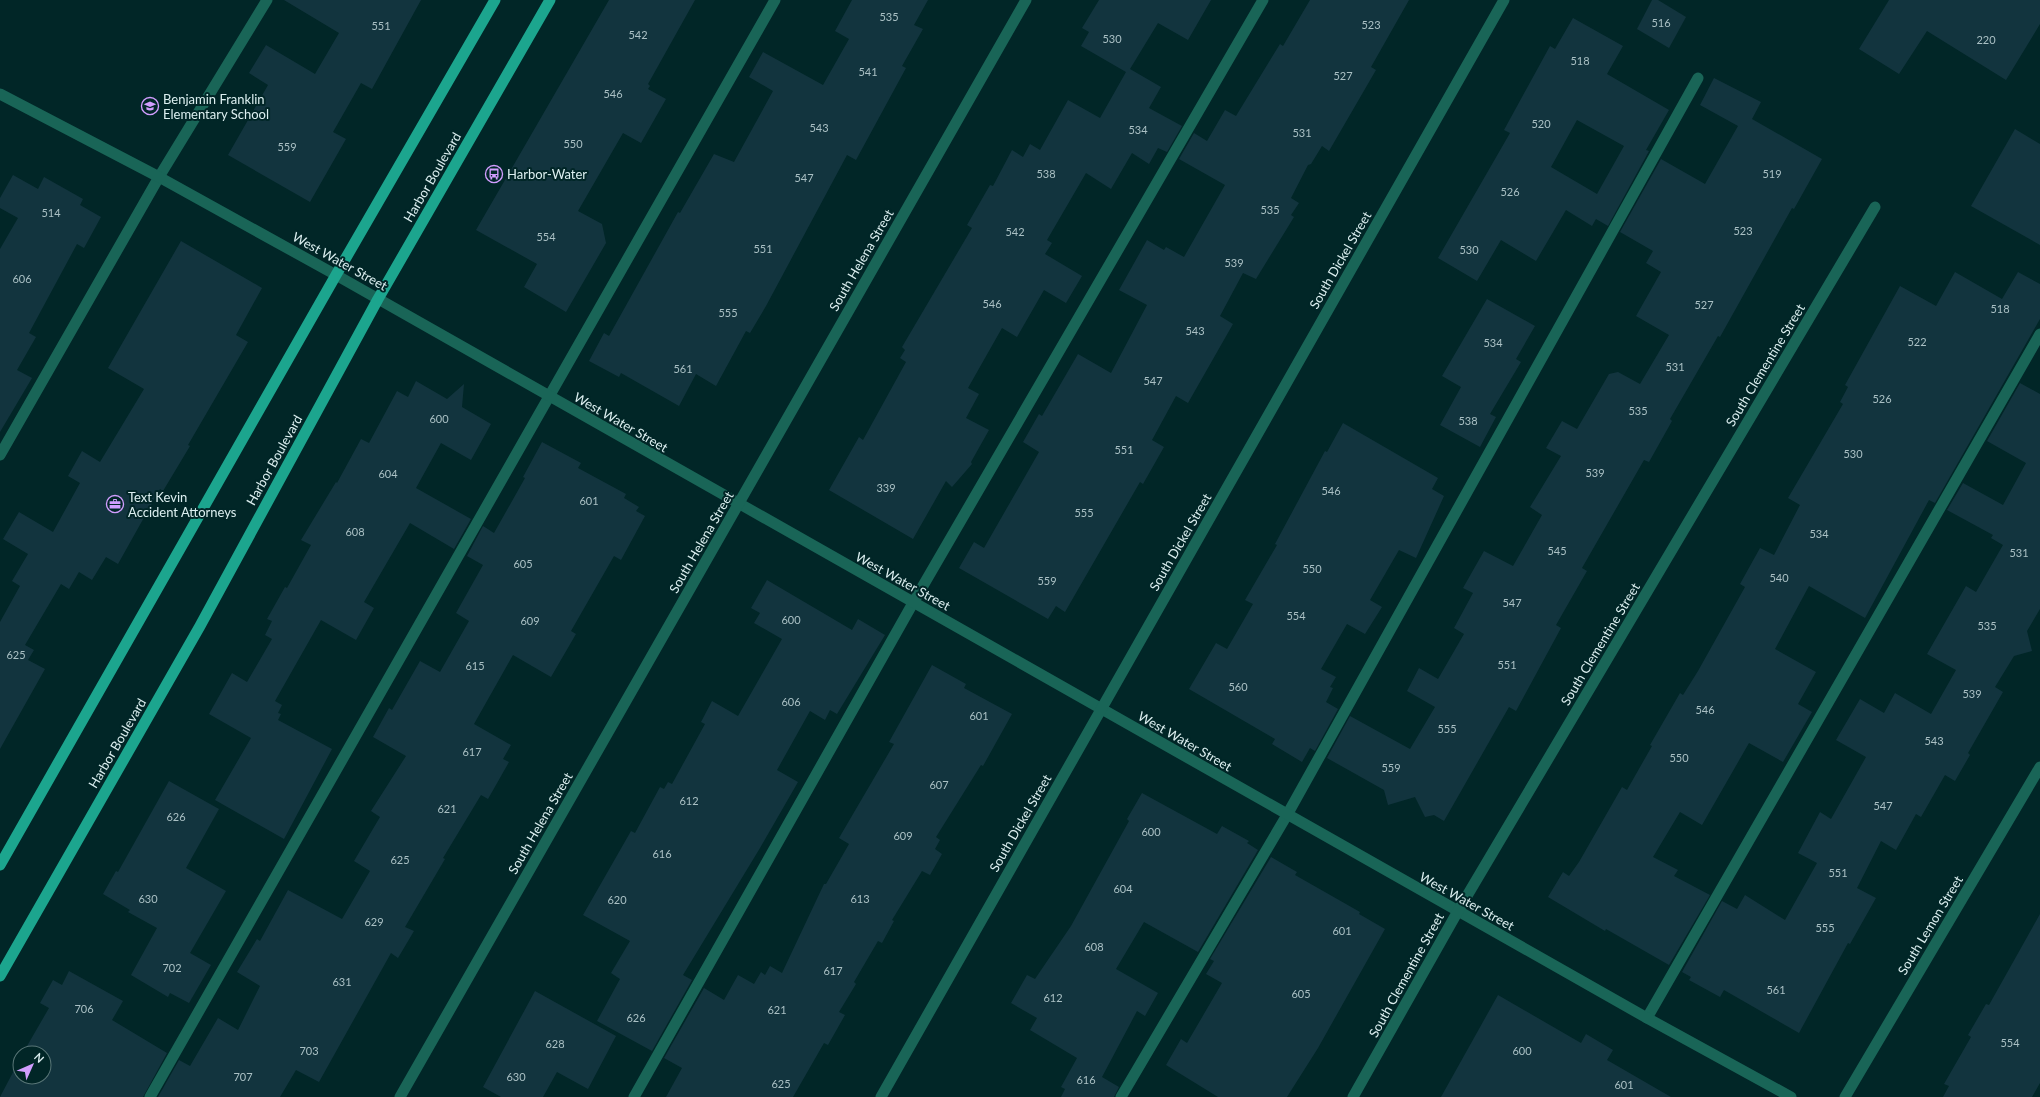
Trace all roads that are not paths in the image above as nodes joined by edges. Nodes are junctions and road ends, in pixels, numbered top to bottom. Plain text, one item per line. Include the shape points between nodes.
1 (267, 0) edge
2 (495, 0) edge
3 (550, 0) edge
4 (775, 0) edge
5 (1026, 0) edge
6 (1263, 0) edge
7 (1504, 0) edge
8 (1698, 78) dead end
9 (0, 94) edge
10 (159, 177) junction
11 (1875, 207) dead end
12 (336, 275) junction
13 (378, 299) junction
14 (2040, 334) edge
15 (548, 397) junction
16 (0, 456) edge
17 (738, 504) junction
18 (913, 603) junction
19 (1101, 709) junction
20 (2040, 767) edge
21 (1287, 815) junction
22 (0, 865) edge
23 (1458, 911) junction
24 (0, 976) edge
25 (1647, 1018) junction
26 (150, 1097) edge
27 (400, 1097) edge
28 (634, 1097) edge
29 (881, 1097) edge
30 (1121, 1097) edge
31 (1353, 1097) edge
32 (1791, 1097) edge
33 (1845, 1097) edge

1 - 10 street
2 - 12 main road
3 - 13 main road, Harbor Boulevard
4 - 15 street
5 - 17 street, South Helena Street
6 - 18 street
7 - 19 street, South Dickel Street
8 - 21 street
9 - 10 street, West Water Street
10 - 12 street, West Water Street
10 - 16 street
11 - 23 street, South Clementine Street
12 - 13 street, West Water Street
12 - 22 main road
13 - 15 street, West Water Street
13 - 24 main road, Harbor Boulevard via 200,626
14 - 25 street
15 - 17 street, West Water Street
15 - 26 street
17 - 18 street, West Water Street
17 - 27 street, South Helena Street
18 - 19 street, West Water Street
18 - 28 street
19 - 21 street, West Water Street
19 - 29 street, South Dickel Street
20 - 33 street, South Lemon Street
21 - 23 street, West Water Street
21 - 30 street
23 - 25 street, West Water Street
23 - 31 street, South Clementine Street
25 - 32 street, West Water Street

